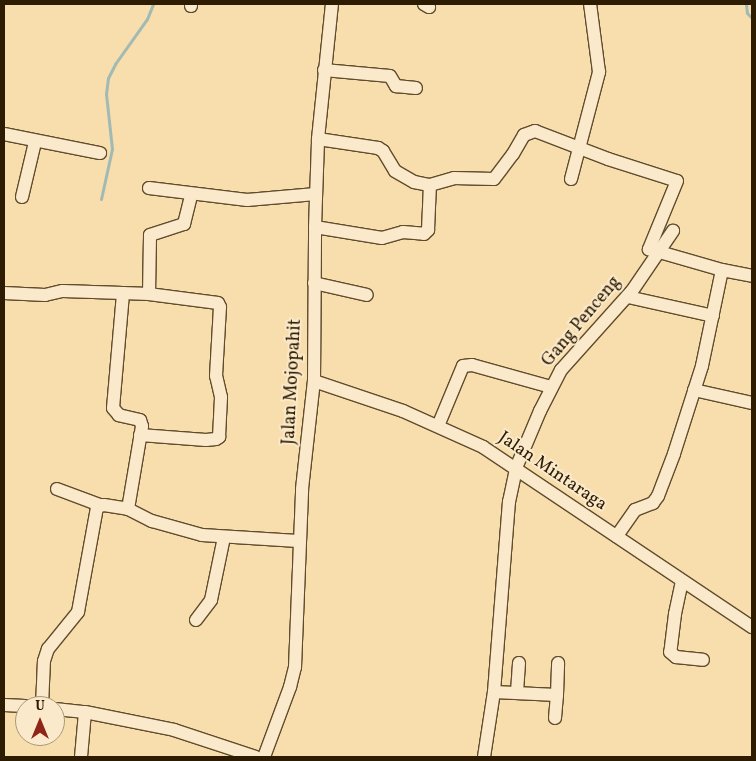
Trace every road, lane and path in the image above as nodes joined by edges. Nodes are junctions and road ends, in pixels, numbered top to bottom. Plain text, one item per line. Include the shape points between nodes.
1 (332, 4) edge
2 (590, 4) edge
3 (324, 70) junction
4 (416, 88) dead end
5 (4, 134) edge
6 (318, 139) junction
7 (35, 142) junction
8 (580, 146) junction
9 (100, 153) dead end
10 (571, 178) dead end
11 (430, 185) junction
12 (149, 188) dead end
13 (316, 194) junction
14 (191, 195) junction
15 (22, 197) dead end
16 (315, 227) junction
17 (673, 231) dead end
18 (722, 270) junction
19 (752, 276) edge
20 (314, 284) junction
21 (4, 293) edge
22 (123, 293) junction
23 (149, 294) junction
24 (367, 295) dead end
25 (628, 297) junction
26 (713, 316) junction
27 (314, 380) junction
28 (551, 387) junction
29 (694, 390) junction
30 (752, 403) edge
31 (438, 426) junction
32 (140, 434) junction
33 (516, 468) junction
34 (57, 489) dead end
35 (100, 505) junction
36 (128, 509) junction
37 (617, 536) junction
38 (224, 538) junction
39 (298, 541) junction
40 (682, 581) junction
41 (196, 620) dead end
42 (752, 627) edge
43 (703, 660) dead end
44 (519, 663) dead end
45 (558, 663) dead end
46 (494, 692) junction
47 (517, 692) junction
48 (557, 694) junction
49 (42, 696) edge
50 (65, 710) edge
51 (84, 712) junction
52 (555, 718) dead end
53 (81, 757) edge
54 (256, 757) edge
55 (264, 757) edge
56 (484, 757) edge

1 - 3 street, Jalan Mojopahit
2 - 8 street via 599,72
3 - 4 street via 390,76 396,86
3 - 6 street, Jalan Mojopahit
5 - 7 street
6 - 11 street via 378,148 395,171 414,182
6 - 13 street, Jalan Mojopahit
7 - 9 street
7 - 15 street
8 - 10 street
8 - 11 street via 530,131 524,134 494,179 454,178
8 - 18 street via 608,159 676,180 649,249
11 - 16 street via 428,230 424,234 403,232 382,238
12 - 14 street
13 - 14 street via 262,200
13 - 16 street, Jalan Mojopahit
14 - 23 street via 184,224 150,235
16 - 20 street, Jalan Mojopahit
17 - 25 street, Gang Penceng
18 - 19 street
18 - 26 street
20 - 24 street
20 - 27 street, Jalan Mojopahit
21 - 22 street
22 - 23 street
22 - 32 street via 113,408 119,415 140,420
23 - 32 street via 218,303 220,306 216,376 221,397 219,434 210,440
25 - 26 street
25 - 28 street, Gang Penceng via 572,357
26 - 29 street
27 - 31 street, Jalan Mintaraga
27 - 39 street, Jalan Mojopahit
28 - 31 street via 472,365 463,366
28 - 33 street, Gang Penceng
29 - 30 street
29 - 37 street via 658,496 653,503 635,510
31 - 33 street, Jalan Mintaraga via 483,447
32 - 36 street
33 - 37 street, Jalan Mintaraga
33 - 46 street, Gang Penceng via 508,517
34 - 35 street
35 - 36 street
35 - 49 street via 78,612 48,650 44,661
36 - 38 street via 177,530
37 - 40 street, Jalan Mintaraga
38 - 39 street
38 - 41 street via 211,600
39 - 55 street, Jalan Mojopahit via 295,667
40 - 42 street, Jalan Mintaraga
40 - 43 street via 670,652 676,657
44 - 47 street
45 - 48 street
46 - 47 street
46 - 56 street, Gang Penceng
47 - 48 street
48 - 52 street
50 - 51 street
51 - 53 street
51 - 54 street via 174,730

